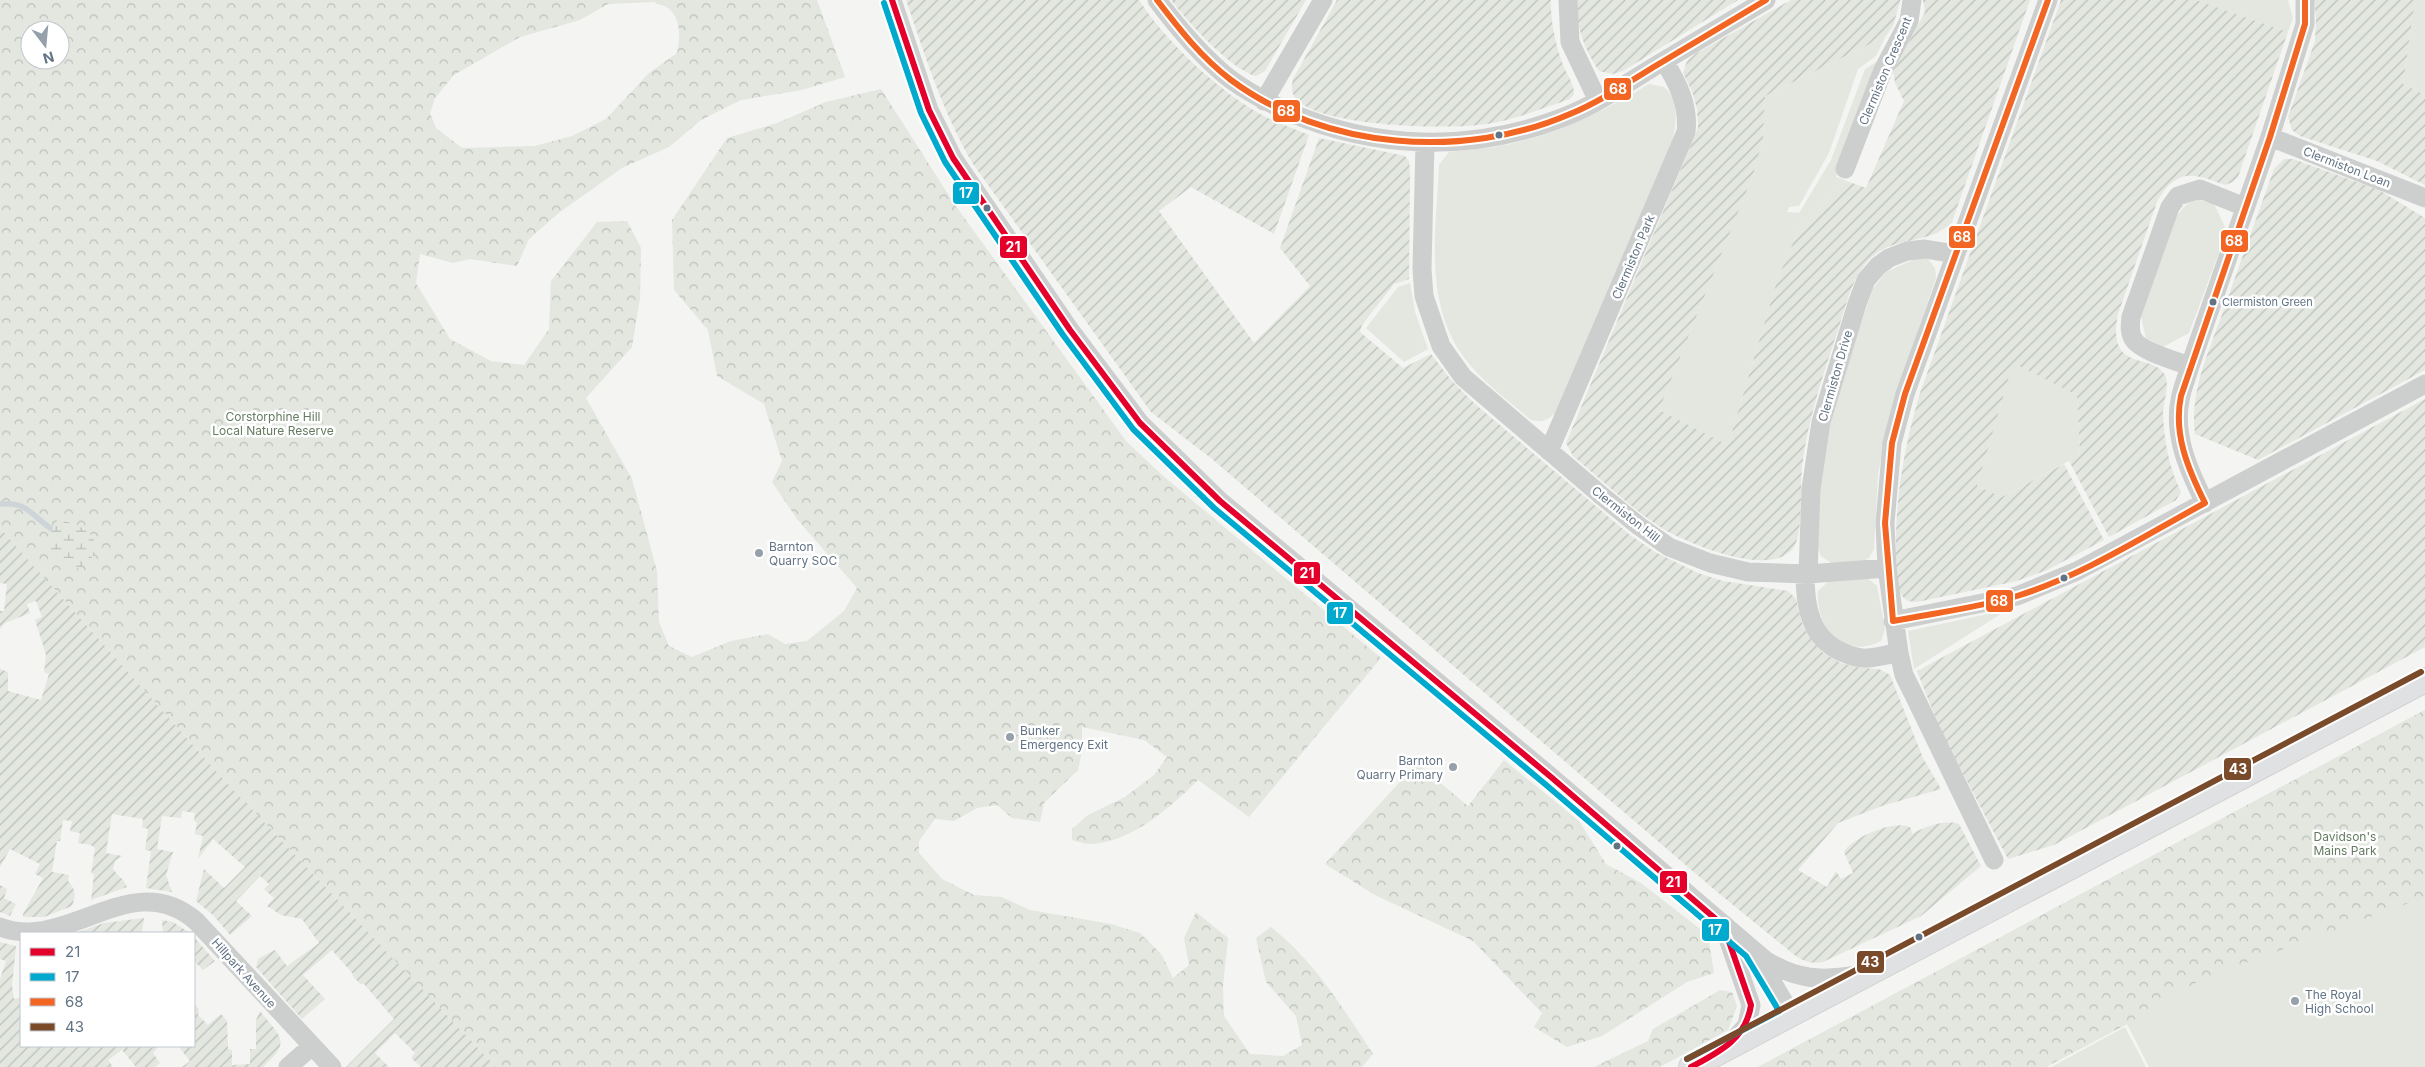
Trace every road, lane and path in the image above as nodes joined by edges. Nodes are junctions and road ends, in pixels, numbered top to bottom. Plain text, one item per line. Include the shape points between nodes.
1 (892, 0) edge
2 (1157, 0) edge
3 (1323, 0) edge
4 (1568, 0) edge
5 (1766, 0) edge
6 (1912, 0) edge
7 (2048, 0) edge
8 (2305, 0) edge
9 (1664, 61) junction
10 (1264, 101) junction
11 (1598, 101) junction
12 (2270, 137) junction
13 (1425, 143) junction
14 (1844, 169) dead end
15 (2425, 198) edge
16 (2244, 207) junction
17 (1955, 254) junction
18 (2190, 366) junction
19 (2425, 384) edge
20 (1549, 451) junction
21 (2205, 502) junction
22 (1888, 568) junction
23 (1806, 574) junction
24 (1893, 621) junction
25 (1899, 653) junction
26 (2425, 680) edge
27 (1994, 860) dead end
28 (1718, 921) junction
29 (0, 927) edge
30 (26, 932) edge
31 (34, 932) edge
32 (1753, 950) junction
33 (1873, 971) junction
34 (1791, 1014) junction
35 (312, 1046) junction
36 (1726, 1048) junction
37 (288, 1067) edge
38 (332, 1067) edge
39 (1691, 1067) edge

1 - 28 street via 929,110 953,158 1070,330 1140,423 1220,502 1551,777
2 - 10 street via 1218,69
3 - 10 street
4 - 11 street via 1570,42
5 - 9 street
6 - 14 street, Clermiston Crescent via 1908,21 1883,70
7 - 17 street
8 - 12 street via 2305,24
9 - 11 street
9 - 20 street, Clermiston Park via 1684,103 1688,119 1686,132
10 - 13 street via 1353,134
11 - 13 street via 1556,120 1502,137
12 - 15 street, Clermiston Loan
12 - 16 street
13 - 20 street, Clermiston Hill via 1422,276 1424,296 1440,346 1463,377
16 - 18 street
16 - 18 street via 2200,189 2178,196 2170,207 2131,317 2130,331 2142,347
17 - 22 street via 1905,394 1892,443 1886,523
17 - 23 street, Clermiston Drive via 1926,249 1907,251 1889,258 1866,280 1821,422 1810,489
18 - 21 street via 2180,401 2180,434 2189,470
19 - 21 street
20 - 23 street, Clermiston Hill via 1639,526 1670,547 1734,569
21 - 24 street via 2105,557 2017,596
22 - 23 street, Clermiston Hill
22 - 24 street
23 - 25 street, Clermiston Drive via 1805,592 1811,621 1818,634 1834,648 1852,657
24 - 25 street
25 - 27 street via 1904,675
26 - 33 main road
28 - 32 street
28 - 36 street via 1727,936 1751,1005 1747,1025
29 - 30 street, Hillpark Avenue
31 - 35 street, Hillpark Avenue via 136,902 163,902 179,908 196,920
32 - 33 street via 1780,969 1806,977 1840,978
32 - 34 street
33 - 34 main road
34 - 36 main road
35 - 37 street
35 - 38 street, Hillpark Avenue
36 - 39 main road

